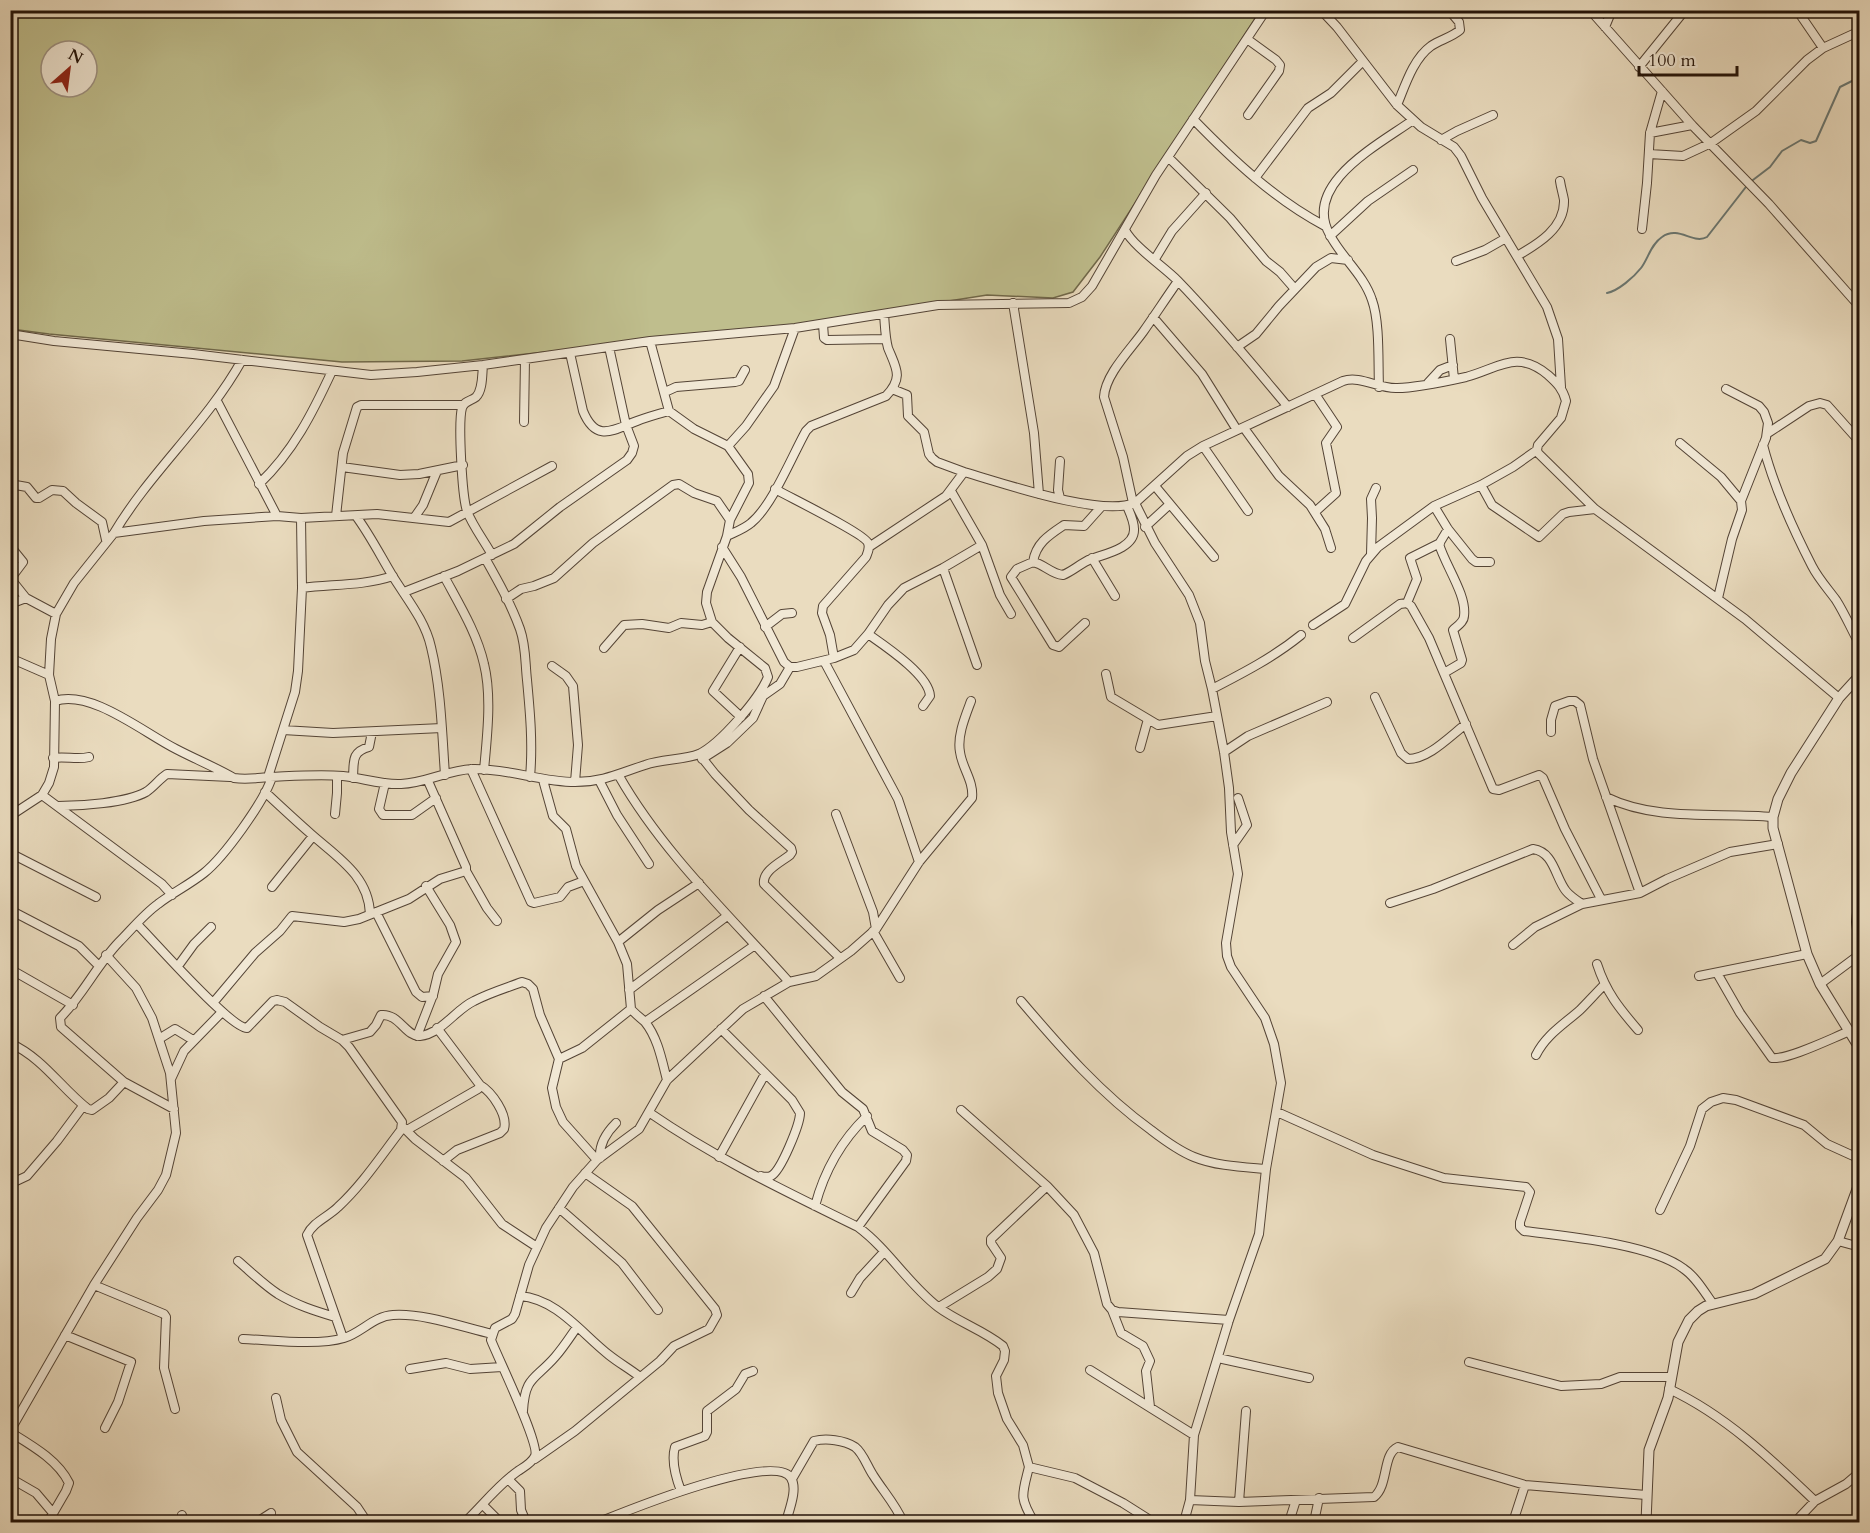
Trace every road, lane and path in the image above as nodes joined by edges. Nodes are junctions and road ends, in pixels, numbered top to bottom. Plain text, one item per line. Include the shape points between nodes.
1 (1266, 10) edge
2 (1321, 10) edge
3 (1449, 10) edge
4 (1590, 10) edge
5 (1612, 10) edge
6 (1685, 10) edge
7 (1797, 10) edge
8 (1605, 27) junction
9 (1860, 31) edge
10 (1247, 39) junction
11 (1823, 48) junction
12 (1363, 61) junction
13 (1639, 67) junction
14 (1662, 91) junction
15 (1397, 105) junction
16 (1248, 115) dead end
17 (1493, 115) dead end
18 (1193, 118) junction
19 (1413, 120) junction
20 (1692, 125) junction
21 (1650, 133) junction
22 (1442, 140) junction
23 (1711, 142) junction
24 (1649, 154) junction
25 (1168, 157) junction
26 (1413, 170) dead end
27 (1254, 178) junction
28 (1560, 182) dead end
29 (1206, 193) junction
30 (1325, 226) junction
31 (1642, 229) dead end
32 (1125, 230) junction
33 (1330, 236) junction
34 (1506, 238) junction
35 (1517, 256) junction
36 (1155, 259) junction
37 (1348, 260) junction
38 (1456, 261) dead end
39 (1178, 281) junction
40 (1294, 288) junction
41 (1013, 303) junction
42 (1860, 307) edge
43 (884, 314) junction
44 (1153, 317) junction
45 (823, 324) junction
46 (795, 328) junction
47 (10, 334) edge
48 (886, 339) junction
49 (1450, 339) dead end
50 (650, 341) junction
51 (609, 347) junction
52 (1237, 347) junction
53 (570, 353) junction
54 (525, 359) junction
55 (243, 360) junction
56 (483, 365) junction
57 (1453, 365) junction
58 (745, 370) dead end
59 (332, 371) junction
60 (1454, 379) junction
61 (1428, 383) junction
62 (1379, 387) junction
63 (1561, 387) junction
64 (892, 389) junction
65 (1726, 389) dead end
66 (664, 392) junction
67 (1315, 394) junction
68 (217, 401) junction
69 (463, 405) junction
70 (1288, 407) junction
71 (669, 411) junction
72 (524, 422) dead end
73 (626, 425) junction
74 (1240, 429) junction
75 (1768, 433) junction
76 (1860, 442) edge
77 (1680, 443) dead end
78 (1763, 445) junction
79 (728, 446) junction
80 (1203, 446) junction
81 (1537, 450) junction
82 (1060, 461) dead end
83 (463, 465) junction
84 (552, 466) dead end
85 (342, 467) junction
86 (437, 471) junction
87 (964, 472) junction
88 (10, 484) edge
89 (260, 484) junction
90 (1480, 485) junction
91 (1155, 486) junction
92 (1376, 488) dead end
93 (775, 489) junction
94 (951, 491) junction
95 (1039, 494) junction
96 (1060, 498) junction
97 (1741, 501) junction
98 (1132, 504) junction
99 (1170, 504) junction
100 (1434, 506) junction
101 (1101, 507) junction
102 (1595, 509) junction
103 (1248, 511) dead end
104 (1315, 512) junction
105 (467, 513) junction
106 (277, 516) junction
107 (336, 516) junction
108 (356, 516) junction
109 (301, 518) junction
110 (414, 518) junction
111 (730, 520) junction
112 (1145, 527) junction
113 (1448, 529) junction
114 (114, 533) junction
115 (726, 536) junction
116 (106, 540) junction
117 (1440, 543) junction
118 (982, 545) junction
119 (10, 546) edge
120 (722, 547) junction
121 (869, 547) junction
122 (1331, 548) dead end
123 (1371, 554) junction
124 (488, 557) junction
125 (1214, 557) dead end
126 (1092, 558) junction
127 (1033, 562) junction
128 (1490, 562) dead end
129 (944, 568) junction
130 (393, 576) junction
131 (444, 576) junction
132 (11, 578) edge
133 (302, 588) junction
134 (404, 592) junction
135 (1114, 596) dead end
136 (26, 598) junction
137 (1718, 598) junction
138 (506, 599) junction
139 (1407, 603) junction
140 (10, 604) edge
141 (792, 613) dead end
142 (56, 614) junction
143 (1011, 614) dead end
144 (712, 622) junction
145 (1085, 623) dead end
146 (1313, 625) dead end
147 (765, 627) junction
148 (868, 634) junction
149 (1301, 635) dead end
150 (1353, 638) dead end
151 (1860, 645) edge
152 (740, 647) junction
153 (604, 648) dead end
154 (10, 658) edge
155 (834, 658) junction
156 (824, 661) junction
157 (552, 666) dead end
158 (977, 666) dead end
159 (790, 667) junction
160 (1444, 673) junction
161 (1106, 674) dead end
162 (49, 675) junction
163 (1860, 675) edge
164 (1212, 689) junction
165 (1375, 697) dead end
166 (1839, 698) junction
167 (55, 701) junction
168 (971, 701) dead end
169 (1327, 702) dead end
170 (923, 706) dead end
171 (1216, 716) junction
172 (741, 717) junction
173 (1148, 719) junction
174 (1466, 724) junction
175 (442, 728) junction
176 (283, 730) junction
177 (372, 732) junction
178 (1551, 732) dead end
179 (1140, 748) dead end
180 (1224, 752) junction
181 (700, 756) junction
182 (89, 757) dead end
183 (54, 758) junction
184 (471, 769) junction
185 (484, 770) junction
186 (445, 775) junction
187 (619, 776) junction
188 (271, 777) junction
189 (337, 777) junction
190 (530, 777) junction
191 (234, 778) junction
192 (353, 778) junction
193 (543, 780) junction
194 (599, 780) junction
195 (428, 781) junction
196 (575, 782) junction
197 (385, 783) junction
198 (265, 792) junction
199 (42, 795) junction
200 (1606, 796) junction
201 (436, 798) junction
202 (1238, 798) dead end
203 (58, 806) junction
204 (334, 814) dead end
205 (836, 814) dead end
206 (10, 816) edge
207 (1773, 817) junction
208 (313, 836) junction
209 (1233, 844) junction
210 (1778, 844) junction
211 (10, 853) edge
212 (919, 862) junction
213 (649, 864) dead end
214 (466, 872) junction
215 (584, 881) junction
216 (699, 883) junction
217 (426, 886) junction
218 (272, 887) dead end
219 (1640, 893) junction
220 (1859, 893) edge
221 (172, 896) junction
222 (96, 897) dead end
223 (1601, 898) junction
224 (1389, 903) dead end
225 (1582, 904) junction
226 (10, 909) edge
227 (373, 913) junction
228 (727, 916) junction
229 (497, 921) dead end
230 (137, 924) junction
231 (211, 927) dead end
232 (875, 930) junction
233 (618, 942) junction
234 (755, 945) junction
235 (1513, 945) dead end
236 (1807, 954) junction
237 (1859, 955) edge
238 (106, 956) junction
239 (840, 958) junction
240 (1597, 964) dead end
241 (99, 966) junction
242 (178, 966) junction
243 (10, 969) edge
244 (1717, 973) junction
245 (1699, 976) dead end
246 (900, 978) dead end
247 (789, 982) junction
248 (1820, 984) junction
249 (1604, 985) junction
250 (629, 990) junction
251 (433, 996) junction
252 (764, 996) junction
253 (1021, 1001) dead end
254 (213, 1003) junction
255 (73, 1005) junction
256 (631, 1009) junction
257 (221, 1013) junction
258 (645, 1022) junction
259 (437, 1028) junction
260 (721, 1029) junction
261 (1638, 1030) dead end
262 (1850, 1031) junction
263 (417, 1036) junction
264 (159, 1039) junction
265 (193, 1040) junction
266 (342, 1040) junction
267 (10, 1043) edge
268 (1860, 1049) edge
269 (1536, 1055) dead end
270 (559, 1059) junction
271 (765, 1074) junction
272 (171, 1079) junction
273 (667, 1080) junction
274 (124, 1082) junction
275 (480, 1085) junction
276 (83, 1106) junction
277 (174, 1109) junction
278 (961, 1110) dead end
279 (1277, 1112) junction
280 (650, 1113) junction
281 (867, 1116) junction
282 (616, 1123) dead end
283 (405, 1128) junction
284 (719, 1157) junction
285 (598, 1159) junction
286 (1860, 1159) edge
287 (443, 1161) junction
288 (1266, 1170) junction
289 (585, 1173) junction
290 (757, 1176) junction
291 (1860, 1181) edge
292 (10, 1184) edge
293 (1047, 1186) junction
294 (815, 1206) junction
295 (559, 1208) junction
296 (1660, 1210) dead end
297 (858, 1227) junction
298 (1838, 1241) junction
299 (537, 1247) junction
300 (1860, 1247) edge
301 (884, 1252) junction
302 (238, 1261) dead end
303 (94, 1285) junction
304 (851, 1293) dead end
305 (520, 1296) junction
306 (1713, 1304) junction
307 (939, 1307) junction
308 (658, 1310) dead end
309 (1112, 1310) junction
310 (335, 1317) junction
311 (1229, 1320) junction
312 (577, 1327) junction
313 (492, 1334) junction
314 (65, 1335) junction
315 (343, 1338) junction
316 (243, 1339) dead end
317 (1218, 1358) junction
318 (1469, 1362) dead end
319 (502, 1367) junction
320 (410, 1368) dead end
321 (1089, 1370) dead end
322 (753, 1371) dead end
323 (640, 1377) junction
324 (1671, 1377) junction
325 (1309, 1378) dead end
326 (1670, 1389) junction
327 (276, 1398) dead end
328 (1149, 1407) junction
329 (175, 1408) dead end
330 (1245, 1411) dead end
331 (522, 1413) junction
332 (105, 1428) dead end
333 (10, 1432) edge
334 (1194, 1435) junction
335 (532, 1461) junction
336 (1029, 1467) junction
337 (1860, 1472) edge
338 (10, 1479) edge
339 (508, 1479) junction
340 (792, 1479) junction
341 (1525, 1485) junction
342 (681, 1491) junction
343 (1646, 1495) junction
344 (1319, 1498) junction
345 (1190, 1500) junction
346 (1296, 1500) junction
347 (1815, 1501) junction
348 (1239, 1502) junction
349 (483, 1505) junction
350 (271, 1513) dead end
351 (51, 1520) edge
352 (257, 1522) edge
353 (367, 1522) edge
354 (465, 1522) edge
355 (500, 1522) edge
356 (526, 1522) edge
357 (599, 1522) edge
358 (786, 1522) edge
359 (903, 1522) edge
360 (1034, 1522) edge
361 (1153, 1522) edge
362 (1184, 1522) edge
363 (1289, 1522) edge
364 (1314, 1522) edge
365 (1513, 1522) edge
366 (1646, 1522) edge
367 (1795, 1522) edge

1 - 10 street
2 - 12 street
3 - 15 street via 1460,30 1425,52
4 - 8 street
5 - 8 street
6 - 13 street
7 - 11 street
8 - 13 street
9 - 11 street
10 - 16 street via 1280,65
10 - 18 street
11 - 23 street via 1756,111
12 - 15 street
12 - 27 street via 1331,93 1308,108
13 - 14 street
14 - 20 street
14 - 21 street
15 - 19 street
17 - 22 street
18 - 25 street
18 - 27 street
19 - 22 street
19 - 30 street via 1369,150 1339,177 1324,207
20 - 21 street
20 - 23 street
21 - 24 street
22 - 34 street via 1458,150
23 - 24 street via 1683,156
23 - 42 street
24 - 31 street
25 - 29 street
25 - 32 street
26 - 33 street via 1368,201
27 - 30 street
28 - 35 street via 1564,201 1556,224 1542,242
29 - 36 street via 1179,222
29 - 40 street
30 - 33 street
32 - 36 street via 1132,241
32 - 41 street via 1082,297 1069,303
33 - 37 street
34 - 35 street
34 - 38 street
35 - 63 street via 1554,324 1560,350
36 - 39 street
37 - 40 street via 1324,261
37 - 62 street via 1375,310
39 - 44 street
39 - 52 street
40 - 52 street via 1256,334
41 - 43 street via 938,306
41 - 95 street via 1034,433
43 - 45 street
43 - 48 street
44 - 74 street via 1202,374
44 - 98 street via 1104,392
45 - 46 street
45 - 48 street via 827,340
46 - 50 street
46 - 79 street via 774,386
47 - 55 street
48 - 64 street via 897,373
49 - 57 street
50 - 51 street
50 - 66 street
51 - 53 street
51 - 73 street
52 - 70 street
53 - 54 street
53 - 73 street via 587,420 598,430 609,433
54 - 56 street
54 - 72 street
55 - 59 street
55 - 68 street
56 - 59 street via 371,375
56 - 69 street via 478,393
57 - 60 street
57 - 61 street via 1436,372
58 - 66 street via 739,381 676,387
59 - 89 street via 293,447
60 - 61 street
60 - 63 street via 1500,364 1525,362 1542,370
61 - 62 street
62 - 67 street via 1350,379
63 - 81 street via 1566,401 1561,418
64 - 87 street via 906,395 908,416 924,432 932,458
64 - 93 street via 886,396 812,426
65 - 75 street via 1759,406 1768,423
66 - 71 street
67 - 70 street
67 - 104 street via 1337,427 1326,443 1336,493
68 - 89 street
68 - 114 street via 141,491
69 - 83 street
69 - 85 street via 357,407
70 - 74 street
71 - 73 street
71 - 79 street
73 - 124 street via 634,446 627,460 514,544
74 - 80 street
74 - 104 street via 1279,477
75 - 76 street via 1820,403
75 - 78 street
77 - 97 street via 1721,477
78 - 97 street
78 - 151 street via 1788,518
79 - 111 street via 743,465 749,483
80 - 91 street
80 - 103 street
81 - 90 street
81 - 102 street
82 - 96 street
83 - 86 street
83 - 105 street
84 - 105 street
85 - 86 street via 400,475
85 - 107 street
86 - 110 street
87 - 94 street
87 - 95 street
88 - 116 street via 27,487 36,498 52,489 63,490 102,522
89 - 106 street
90 - 100 street
90 - 102 street via 1492,505 1539,537 1563,514
91 - 98 street
91 - 99 street
92 - 123 street via 1371,499
93 - 115 street via 751,523
93 - 121 street via 856,533 867,540
94 - 118 street
94 - 121 street
95 - 96 street
96 - 101 street
97 - 137 street via 1742,510
98 - 101 street
98 - 112 street
98 - 126 street via 1134,532 1129,542
99 - 112 street
99 - 125 street
100 - 113 street
100 - 123 street
101 - 127 street via 1084,526 1064,525 1042,540
102 - 137 street
104 - 122 street
105 - 110 street via 449,522
105 - 124 street
106 - 109 street
106 - 114 street
107 - 108 street
107 - 109 street
108 - 110 street
108 - 130 street
109 - 133 street
111 - 115 street
111 - 138 street via 717,501 673,485 593,543 554,578 521,589
112 - 164 street via 1195,607
113 - 117 street
113 - 128 street via 1472,559
114 - 116 street
115 - 120 street
116 - 142 street
117 - 139 street via 1410,558 1417,579
117 - 160 street via 1465,614 1453,630 1461,663
118 - 129 street
118 - 143 street
119 - 132 street via 23,562
120 - 144 street via 707,592
120 - 147 street
121 - 155 street via 866,557 824,606 822,613
123 - 146 street via 1345,604
124 - 131 street
124 - 138 street
126 - 127 street via 1063,575
126 - 135 street
127 - 145 street via 1017,569 1010,579 1053,645 1059,647
129 - 148 street via 904,588
129 - 158 street
130 - 133 street via 366,584
130 - 134 street
131 - 134 street
131 - 185 street via 485,665 488,729
132 - 136 street
133 - 176 street via 298,671
134 - 175 street via 431,645
136 - 140 street
136 - 142 street
137 - 166 street
138 - 190 street via 525,651 531,722
139 - 150 street
139 - 160 street via 1429,638
141 - 147 street via 782,614
142 - 162 street
144 - 152 street
144 - 153 street via 681,623 669,628 624,626
147 - 159 street
148 - 155 street via 854,650
148 - 170 street via 927,684 930,696
149 - 164 street via 1256,666
152 - 172 street via 765,668 768,677
152 - 172 street via 712,691
154 - 162 street
155 - 156 street
156 - 159 street
156 - 212 street via 898,799
157 - 196 street via 573,686 578,745
159 - 181 street via 780,684 763,696 753,718 728,743
160 - 174 street
161 - 173 street via 1112,697
162 - 167 street
163 - 166 street
164 - 171 street
165 - 174 street via 1401,753 1408,759 1429,752
166 - 207 street via 1791,773
167 - 183 street
167 - 191 street via 72,698 108,711
168 - 212 street via 959,750 973,789 972,798
169 - 180 street via 1248,736
171 - 173 street via 1164,725
171 - 180 street
172 - 181 street
173 - 179 street
174 - 223 street via 1493,789 1539,775 1543,778
175 - 177 street
175 - 186 street
176 - 177 street
176 - 188 street
177 - 192 street via 369,747 356,755
178 - 200 street via 1555,706 1569,701 1580,705
180 - 209 street
181 - 187 street via 654,763
181 - 239 street via 749,810 791,848 790,855 766,874 764,884
182 - 183 street
183 - 199 street via 52,775
184 - 185 street
184 - 186 street
184 - 215 street via 531,902 560,897 568,887
185 - 190 street
186 - 195 street
187 - 194 street
187 - 216 street via 635,804
188 - 189 street
188 - 191 street
188 - 198 street
189 - 192 street
189 - 204 street
190 - 193 street
191 - 203 street via 167,774 145,792 131,797
192 - 197 street
193 - 196 street
193 - 215 street via 553,816 566,829
194 - 196 street
194 - 213 street
195 - 197 street
195 - 201 street
197 - 201 street via 379,809 383,815 412,815
198 - 208 street
198 - 221 street via 206,872
199 - 203 street
199 - 206 street
200 - 207 street via 1625,806 1650,811
200 - 219 street
201 - 214 street
202 - 209 street via 1247,825
203 - 221 street via 162,884
205 - 232 street via 873,912
207 - 210 street
208 - 218 street
208 - 227 street via 350,867
209 - 279 street via 1238,874 1227,956 1265,1018 1271,1036 1281,1083
210 - 219 street via 1730,852
210 - 236 street
211 - 222 street
212 - 232 street
214 - 217 street
214 - 229 street
215 - 233 street
216 - 228 street
216 - 233 street
217 - 227 street via 409,899
217 - 251 street via 456,938 438,974
219 - 223 street
220 - 237 street
221 - 230 street via 157,904
223 - 225 street
224 - 225 street via 1533,849 1551,861 1566,891
225 - 235 street via 1535,927
226 - 241 street via 79,946
227 - 251 street via 416,992 422,997
227 - 254 street via 344,922 292,916
228 - 234 street
228 - 250 street
230 - 238 street
230 - 242 street
231 - 242 street
232 - 239 street
232 - 246 street
233 - 250 street via 627,964
234 - 247 street
234 - 258 street
236 - 244 street
236 - 248 street
237 - 248 street
238 - 241 street
238 - 264 street via 136,988
239 - 247 street via 816,976
240 - 249 street
241 - 255 street
242 - 254 street
243 - 255 street
244 - 245 street
244 - 262 street via 1772,1058
247 - 252 street
248 - 262 street
249 - 261 street
249 - 269 street via 1550,1034
250 - 256 street
251 - 263 street
252 - 260 street
252 - 281 street via 842,1092
253 - 288 street via 1098,1086 1163,1139 1194,1157
254 - 257 street
255 - 274 street via 60,1018 61,1027
256 - 258 street
256 - 270 street via 582,1048
257 - 265 street
257 - 266 street via 247,1028 278,1000
258 - 273 street via 659,1049
259 - 263 street
259 - 270 street via 474,1001 522,982 532,989
259 - 275 street
260 - 271 street
260 - 273 street
262 - 268 street
263 - 266 street via 384,1014 370,1032
264 - 265 street via 175,1029
264 - 272 street
265 - 272 street
266 - 283 street
267 - 276 street via 47,1068
270 - 285 street via 552,1088 555,1107 563,1122
271 - 284 street
271 - 290 street via 792,1100 800,1118 793,1140 774,1173
272 - 277 street
273 - 280 street
274 - 276 street via 92,1110
274 - 277 street
275 - 283 street
275 - 287 street via 492,1095 505,1120 504,1129 457,1150
276 - 292 street via 27,1176
277 - 303 street via 176,1133 166,1175
278 - 293 street
279 - 288 street
279 - 306 street via 1373,1155 1444,1178 1526,1188 1530,1192 1520,1222 1524,1231 1608,1243 1670,1260 1686,1270
280 - 284 street
280 - 285 street via 639,1129
281 - 294 street via 843,1142
281 - 297 street via 872,1131 903,1150 907,1158
282 - 285 street via 604,1140
283 - 287 street
283 - 310 street via 345,1199 307,1235
284 - 290 street
285 - 289 street
286 - 296 street via 1827,1144 1804,1125 1723,1098 1702,1109 1690,1146
287 - 299 street via 474,1187 502,1224
288 - 311 street via 1259,1234
289 - 295 street
289 - 323 street via 632,1206 717,1315 709,1329 674,1346
290 - 294 street
291 - 298 street
293 - 307 street via 991,1239 1002,1258 997,1269
293 - 309 street via 1083,1231
294 - 297 street
295 - 299 street
295 - 308 street via 622,1263
297 - 301 street
298 - 300 street
298 - 306 street via 1820,1262 1754,1294
299 - 305 street
301 - 304 street
301 - 307 street
302 - 310 street via 289,1300
303 - 314 street
303 - 329 street via 166,1317 164,1368
305 - 312 street via 544,1302
305 - 313 street via 512,1319
306 - 324 street via 1689,1320 1678,1342
307 - 336 street via 1003,1346 1004,1360 996,1376 998,1393
309 - 311 street
309 - 328 street via 1121,1333 1143,1346 1150,1361 1146,1371
310 - 315 street
311 - 317 street
312 - 323 street
312 - 331 street via 555,1357 531,1379
313 - 315 street via 409,1315 391,1315
313 - 319 street
314 - 332 street via 130,1362
314 - 333 street
315 - 316 street
317 - 325 street
317 - 334 street
318 - 324 street via 1561,1386 1601,1384 1620,1377
319 - 320 street via 470,1369 446,1363
319 - 331 street
321 - 328 street
322 - 342 street via 707,1411 705,1436 675,1447 676,1479
323 - 335 street
324 - 326 street
326 - 343 street via 1649,1450
326 - 347 street via 1709,1410
327 - 353 street via 280,1420 297,1452 351,1501
328 - 334 street
330 - 348 street
331 - 335 street via 535,1446
333 - 351 street via 65,1474 69,1483
334 - 345 street
335 - 339 street
336 - 360 street via 1022,1494
336 - 361 street via 1075,1478
337 - 347 street
338 - 351 street via 36,1493
339 - 349 street
339 - 356 street via 520,1491
340 - 342 street via 779,1472 739,1475
340 - 358 street
340 - 359 street via 814,1441 829,1439 852,1445 861,1452
341 - 343 street
341 - 344 street via 1398,1447 1390,1453 1382,1484 1374,1497
341 - 365 street
342 - 357 street
343 - 366 street
344 - 346 street
344 - 364 street
345 - 348 street
345 - 362 street
346 - 348 street
346 - 363 street
347 - 367 street
349 - 354 street
349 - 355 street
350 - 352 street

